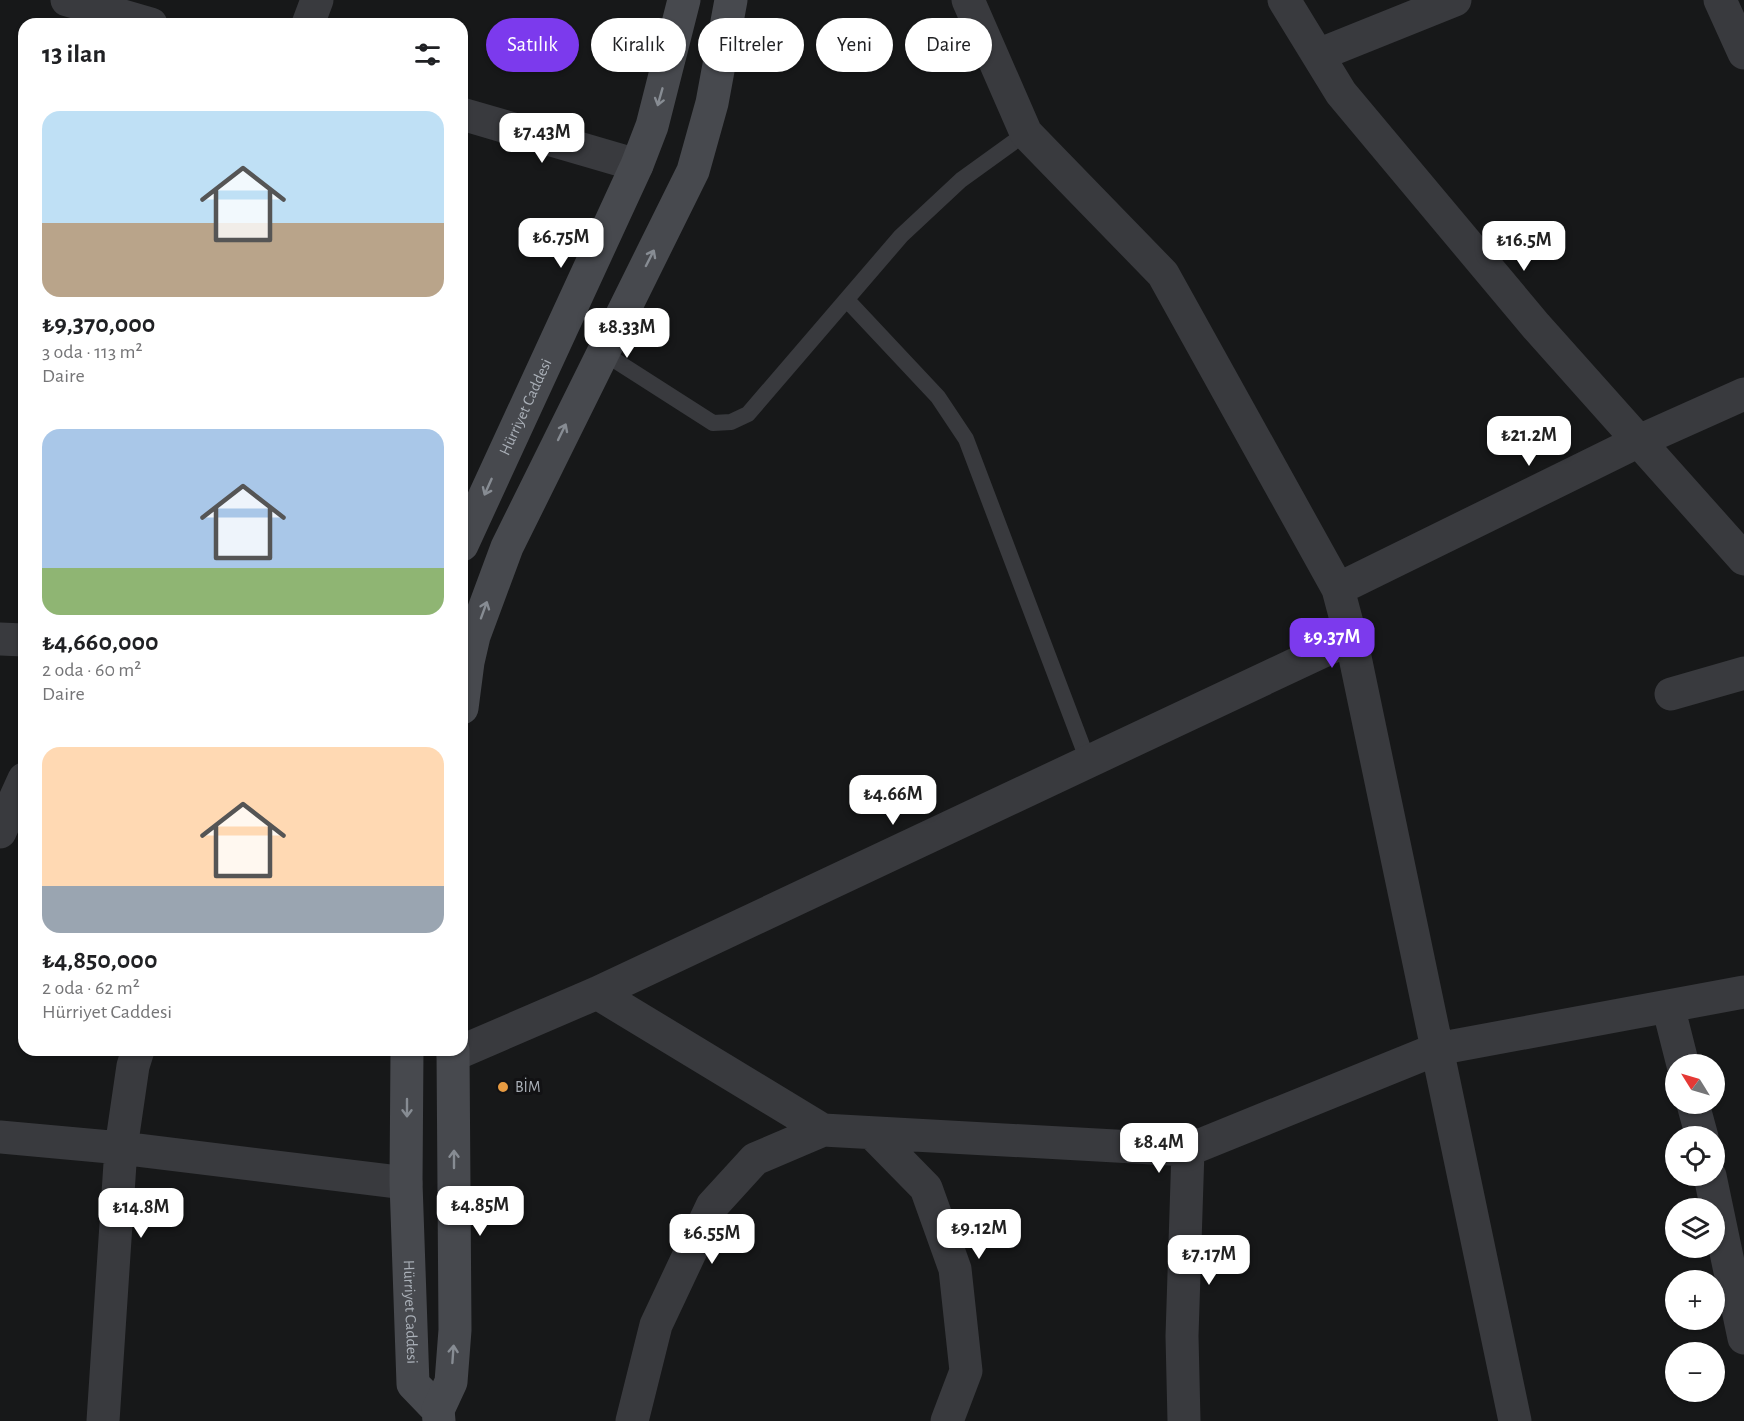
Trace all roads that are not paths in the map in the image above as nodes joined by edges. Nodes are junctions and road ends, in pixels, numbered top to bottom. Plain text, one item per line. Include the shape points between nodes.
1 (67, 0) edge
2 (317, 0) edge
3 (684, 0) edge
4 (731, 0) edge
5 (968, 0) edge
6 (1284, 0) edge
7 (1455, 0) edge
8 (1720, 0) edge
9 (130, 18) edge
10 (311, 18) edge
11 (1744, 53) edge
12 (1318, 55) junction
13 (468, 116) edge
14 (1026, 133) junction
15 (637, 165) junction
16 (847, 300) junction
17 (602, 352) junction
18 (1744, 394) edge
19 (1639, 441) junction
20 (468, 532) edge
21 (1744, 559) edge
22 (1338, 590) junction
23 (1351, 638) junction
24 (0, 639) edge
25 (18, 640) edge
26 (468, 662) edge
27 (1744, 673) edge
28 (1671, 694) dead end
29 (1088, 761) junction
30 (18, 792) edge
31 (0, 832) edge
32 (1744, 992) edge
33 (597, 993) junction
34 (1668, 1006) junction
35 (468, 1047) edge
36 (1437, 1049) junction
37 (1680, 1054) edge
38 (136, 1056) edge
39 (407, 1056) edge
40 (453, 1056) edge
41 (823, 1131) junction
42 (872, 1133) junction
43 (0, 1137) edge
44 (121, 1148) junction
45 (1188, 1150) junction
46 (406, 1183) junction
47 (1713, 1186) edge
48 (1734, 1245) edge
49 (1744, 1338) edge
50 (438, 1415) edge
51 (103, 1421) edge
52 (632, 1421) edge
53 (948, 1421) edge
54 (1184, 1421) edge
55 (1515, 1421) edge

1 - 9 street
2 - 10 street
3 -> 15 main road, Hürriyet Caddesi via 652,126
17 -> 4 main road via 693,171 712,103
5 - 14 street
6 - 12 street
7 - 12 street
8 - 11 street
12 - 19 street via 1341,93 1536,326
13 - 15 street
14 - 16 lane via 961,180 932,207
14 - 22 street via 1163,274
15 -> 20 main road, Hürriyet Caddesi
16 - 17 lane via 762,401 731,422 713,423
16 - 29 lane via 938,397 966,439
26 -> 17 main road via 507,547
18 - 19 street
19 - 21 street
19 - 22 street
22 - 23 street
23 - 29 street
23 - 36 street
24 - 25 street
27 - 28 street
29 - 33 street
30 - 31 street
32 - 34 street
33 - 35 street
33 - 41 street
34 - 36 street
34 - 37 street
36 - 45 street
36 - 55 street
38 - 44 street
39 -> 46 main road, Hürriyet Caddesi
50 -> 40 main road via 451,1382 455,1330
41 - 42 street
41 - 52 street via 755,1159 712,1206 656,1325
42 - 45 street
42 - 53 street via 926,1188 955,1269 966,1371
43 - 44 street
44 - 46 street
44 - 51 street
45 - 54 street via 1182,1336
46 - 50 main road, Hürriyet Caddesi via 412,1384
47 - 48 street
48 - 49 street

